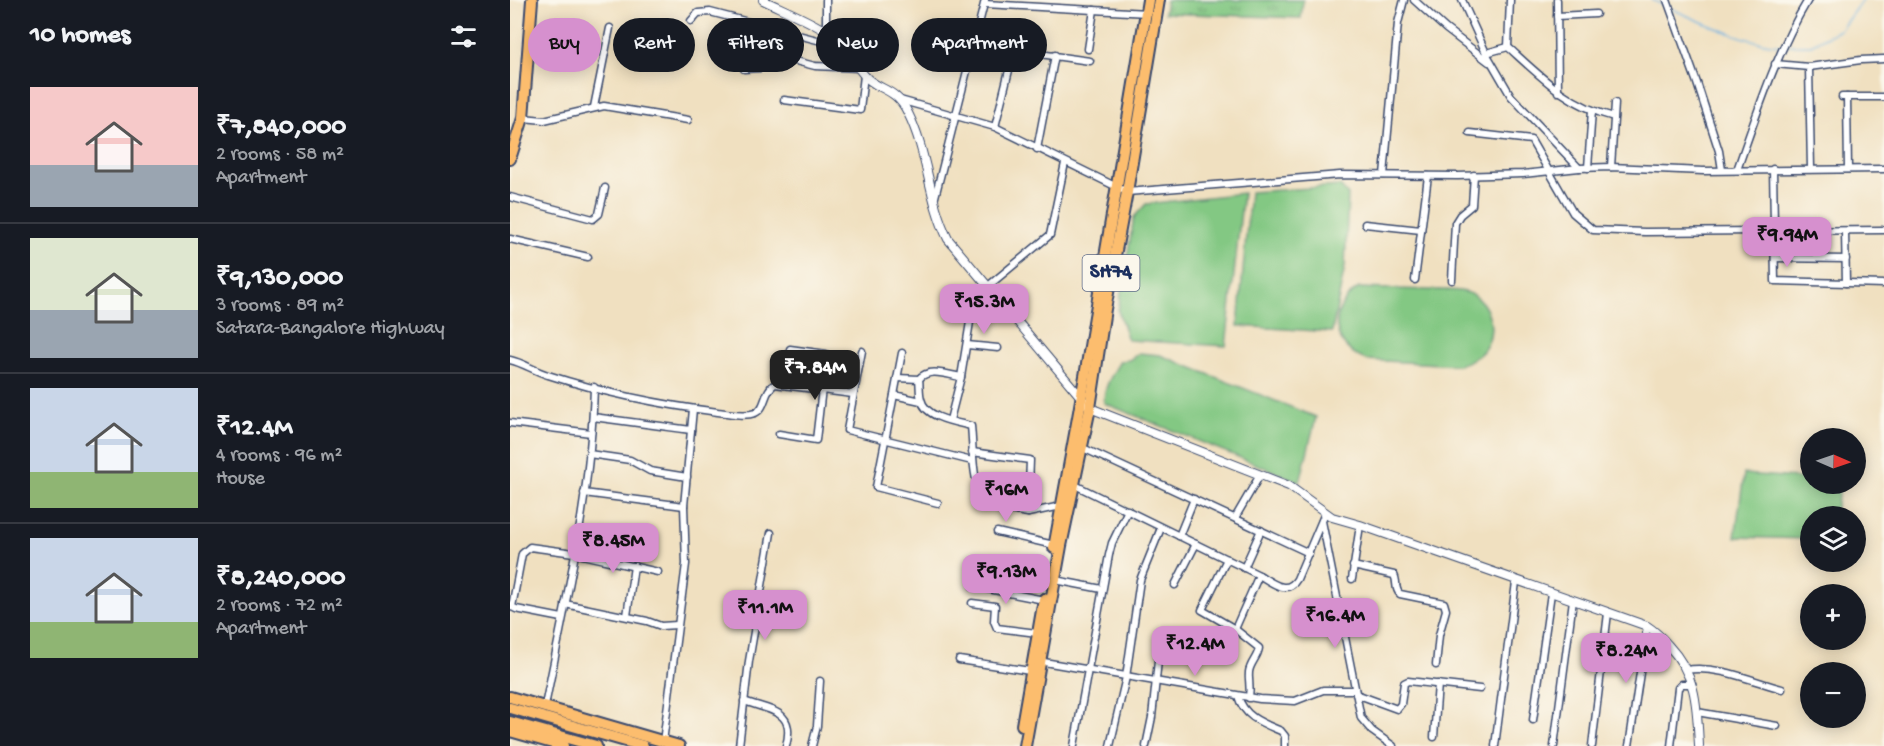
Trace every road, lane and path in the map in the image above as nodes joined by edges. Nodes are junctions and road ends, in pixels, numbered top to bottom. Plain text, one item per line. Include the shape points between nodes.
1 (532, 0) edge
2 (763, 0) edge
3 (826, 0) edge
4 (1148, 0) edge
5 (1159, 0) edge
6 (1404, 0) edge
7 (1414, 0) edge
8 (1462, 0) edge
9 (1510, 0) edge
10 (1557, 0) edge
11 (1667, 0) edge
12 (1808, 0) edge
13 (771, 2) edge
14 (985, 2) edge
15 (1094, 10) junction
16 (1151, 14) junction
17 (1596, 15) dead end
18 (1557, 16) junction
19 (694, 18) edge
20 (734, 18) edge
21 (826, 18) edge
22 (981, 18) edge
23 (816, 27) edge
24 (610, 28) dead end
25 (1508, 47) junction
26 (1088, 49) dead end
27 (1486, 53) junction
28 (1047, 54) edge
29 (1055, 55) junction
30 (1884, 59) edge
31 (1089, 61) dead end
32 (1492, 64) junction
33 (1776, 64) junction
34 (1809, 67) junction
35 (862, 72) joint
36 (967, 72) edge
37 (1009, 72) edge
38 (1558, 92) junction
39 (1884, 97) edge
40 (900, 99) junction
41 (784, 100) dead end
42 (1615, 104) dead end
43 (594, 107) junction
44 (1592, 110) junction
45 (956, 116) junction
46 (1614, 117) junction
47 (523, 118) junction
48 (688, 120) dead end
49 (995, 127) junction
50 (1470, 133) dead end
51 (1037, 149) junction
52 (510, 159) edge
53 (1065, 163) junction
54 (1611, 167) junction
55 (1579, 168) junction
56 (1588, 168) junction
57 (1811, 169) junction
58 (1848, 169) junction
59 (1884, 169) edge
60 (1722, 170) junction
61 (1737, 170) junction
62 (1773, 170) junction
63 (1551, 171) junction
64 (1384, 175) junction
65 (1474, 175) junction
66 (1428, 176) junction
67 (605, 188) dead end
68 (1121, 190) junction
69 (510, 196) edge
70 (934, 202) junction
71 (1365, 224) dead end
72 (1421, 230) junction
73 (1773, 230) junction
74 (1884, 230) edge
75 (1845, 231) junction
76 (510, 239) edge
77 (588, 257) dead end
78 (1774, 258) junction
79 (1846, 260) junction
80 (1415, 280) dead end
81 (1452, 280) dead end
82 (1846, 283) junction
83 (1884, 284) edge
84 (987, 287) junction
85 (998, 299) junction
86 (967, 345) junction
87 (998, 348) dead end
88 (790, 349) dead end
89 (862, 351) dead end
90 (902, 353) dead end
91 (510, 360) edge
92 (961, 377) junction
93 (897, 378) junction
94 (920, 379) junction
95 (594, 387) junction
96 (823, 390) junction
97 (854, 394) junction
98 (894, 395) junction
99 (1081, 398) junction
100 (921, 400) junction
101 (1090, 408) junction
102 (693, 409) junction
103 (593, 417) junction
104 (950, 420) junction
105 (510, 423) edge
106 (691, 430) junction
107 (591, 433) junction
108 (779, 434) dead end
109 (885, 440) junction
110 (1083, 448) junction
111 (972, 452) junction
112 (589, 454) junction
113 (972, 461) junction
114 (1260, 475) junction
115 (687, 477) junction
116 (1074, 484) junction
117 (584, 493) junction
118 (1194, 499) junction
119 (938, 503) dead end
120 (684, 506) junction
121 (1061, 506) junction
122 (1128, 510) junction
123 (1028, 513) junction
124 (1324, 516) junction
125 (1235, 518) junction
126 (1360, 525) junction
127 (1161, 528) junction
128 (1261, 530) junction
129 (997, 532) dead end
130 (771, 533) dead end
131 (1179, 536) junction
132 (1196, 544) junction
133 (1054, 545) junction
134 (1309, 553) junction
135 (574, 554) junction
136 (1227, 559) junction
137 (634, 566) junction
138 (1353, 566) junction
139 (1244, 568) junction
140 (658, 572) dead end
141 (1259, 575) junction
142 (1352, 579) dead end
143 (1055, 580) junction
144 (1516, 582) junction
145 (1175, 585) dead end
146 (973, 586) dead end
147 (1102, 589) junction
148 (1551, 592) junction
149 (1044, 600) junction
150 (1573, 600) junction
151 (972, 603) dead end
152 (565, 604) junction
153 (1608, 613) junction
154 (627, 616) junction
155 (562, 618) junction
156 (677, 625) junction
157 (1647, 626) junction
158 (1234, 629) junction
159 (1037, 633) junction
160 (1160, 642) dead end
161 (959, 660) dead end
162 (1036, 661) junction
163 (1436, 665) dead end
164 (1087, 670) junction
165 (1686, 670) junction
166 (1030, 671) junction
167 (1126, 677) junction
168 (820, 681) dead end
169 (1157, 682) junction
170 (1438, 684) junction
171 (1692, 684) junction
172 (1480, 689) dead end
173 (1782, 689) dead end
174 (1356, 692) junction
175 (1238, 696) junction
176 (510, 697) edge
177 (1249, 698) junction
178 (744, 701) junction
179 (545, 706) junction
180 (510, 708) edge
181 (1697, 712) junction
182 (1533, 720) dead end
183 (510, 722) edge
184 (1777, 726) dead end
185 (510, 731) edge
186 (1434, 738) dead end
187 (663, 742) junction
188 (562, 746) edge
189 (596, 746) edge
190 (643, 746) edge
191 (679, 746) edge
192 (739, 746) edge
193 (786, 746) edge
194 (812, 746) edge
195 (1018, 746) edge
196 (1025, 746) edge
197 (1074, 746) edge
198 (1110, 746) edge
199 (1146, 746) edge
200 (1285, 746) edge
201 (1393, 746) edge
202 (1495, 746) edge
203 (1554, 746) edge
204 (1592, 746) edge
205 (1629, 746) edge
206 (1671, 746) edge
207 (1699, 746) edge

1 - 47 main road
2 - 13 street
3 - 21 street
4 - 16 main road, SH74
5 - 16 main road, SH74
6 - 64 street via 1398,23
7 - 32 street
8 - 27 street
9 - 25 street
10 - 18 street
11 - 60 street via 1719,150
12 - 33 street
13 - 23 street
14 - 15 street
14 - 22 street
15 - 16 street
15 - 26 street
16 - 68 main road, SH74
17 - 18 street
18 - 38 street
19 - 20 street via 698,13 710,12
24 - 43 street
25 - 27 street
25 - 38 street
27 - 32 street
28 - 29 street
29 - 31 street
29 - 51 street
30 - 34 street
32 - 55 street via 1511,96
33 - 34 street
33 - 61 street
34 - 57 street
35 - 40 street
35 - 41 street via 860,110
36 - 45 street
37 - 49 street
38 - 44 street
39 - 58 street via 1844,97
40 - 45 street
40 - 70 street via 909,113
42 - 46 street
43 - 47 street via 544,120
43 - 48 street via 617,107
44 - 46 street
44 - 56 street
45 - 49 street
45 - 70 street
46 - 54 street
47 - 52 main road
49 - 51 street
50 - 63 street via 1531,140
51 - 53 street
53 - 68 street
53 - 84 street via 1050,235
54 - 56 street
54 - 60 street
55 - 56 street
55 - 63 street
57 - 58 street
57 - 62 street
58 - 59 street
60 - 61 street
61 - 62 street
62 - 73 street
63 - 65 street
63 - 73 street via 1574,213 1593,230
64 - 66 street
64 - 68 street
65 - 66 street
65 - 81 street via 1472,205 1455,223
66 - 72 street
67 - 69 street via 599,214 593,219
68 - 99 main road, SH74
68 - 101 main road, SH74
70 - 84 street via 948,239
71 - 72 street
72 - 80 street
73 - 75 street
73 - 78 street
74 - 75 street
75 - 79 street
76 - 77 street
78 - 79 street
78 - 82 street via 1775,281
79 - 82 street
82 - 83 street
84 - 85 street
85 - 86 street via 976,313
85 - 99 street
86 - 87 street
86 - 92 street
88 - 96 street via 826,354
89 - 97 street
90 - 93 street
91 - 95 street
92 - 94 street via 929,372
92 - 104 street
93 - 94 street
93 - 98 street
94 - 100 street
95 - 102 street
95 - 103 street
96 - 97 street
96 - 102 street via 775,384 768,390 761,408 749,414
96 - 108 street via 816,440
97 - 109 street via 847,430
98 - 100 street
98 - 109 street
99 - 101 street
99 - 121 main road, SH74
100 - 104 street via 928,411
101 - 110 main road, SH74
101 - 114 street
102 - 106 street
103 - 106 street
103 - 107 street
104 - 111 street via 971,426
105 - 107 street
106 - 115 street
107 - 112 street
109 - 113 street
109 - 119 street via 876,487
110 - 116 main road, SH74
110 - 118 street
111 - 113 street
111 - 123 street via 1030,460
112 - 115 street via 630,460 650,471
112 - 117 street
113 - 123 street via 981,498 989,507
114 - 124 street via 1289,486
114 - 125 street
115 - 120 street
116 - 122 street
116 - 143 main road, SH74
117 - 120 street
117 - 135 street
118 - 125 street
118 - 131 street
120 - 156 street via 686,564
121 - 123 street
121 - 133 main road, SH74
122 - 127 street
122 - 147 street via 1112,543
124 - 126 street
124 - 134 street
124 - 174 street
125 - 128 street
126 - 138 street
126 - 144 street
127 - 131 street
127 - 167 street via 1140,580
128 - 134 street
128 - 139 street
129 - 133 street
130 - 178 street
131 - 132 street
132 - 136 street
132 - 145 street
133 - 149 main road, SH74
134 - 141 street via 1290,587 1280,587
135 - 137 street
135 - 152 street
135 - 155 street via 525,549 512,607
136 - 139 street
136 - 158 street via 1202,610
137 - 140 street
137 - 154 street
138 - 142 street
138 - 163 street via 1394,576 1400,594 1444,603
139 - 141 street
141 - 158 street
143 - 147 street
143 - 162 main road, SH74
144 - 148 street
144 - 202 street
146 - 149 street
147 - 164 street
148 - 150 street
148 - 182 street
149 - 159 main road, SH74
150 - 153 street
150 - 203 street
151 - 159 street via 995,606 997,628
152 - 154 street
152 - 155 street
153 - 157 street
153 - 204 street
154 - 156 street via 655,625
155 - 179 street
156 - 187 street
157 - 165 street via 1678,656
157 - 205 street
158 - 177 street via 1259,648 1249,671
159 - 162 main road, SH74
160 - 169 street
161 - 166 street
162 - 164 street
162 - 166 main road, SH74
162 - 196 main road, SH74
164 - 167 street
164 - 197 street
165 - 171 street
165 - 173 street via 1714,670
166 - 195 main road, SH74
167 - 169 street
167 - 198 street
168 - 194 street via 818,726
169 - 175 street
169 - 199 street
170 - 172 street
170 - 174 street via 1406,681 1397,709
170 - 186 street
171 - 181 street
171 - 206 street via 1678,688
174 - 177 street via 1323,690 1295,701
174 - 201 street via 1364,724
175 - 177 street
175 - 200 street via 1247,714 1281,731
176 - 179 main road
178 - 192 street
178 - 193 street via 788,720
179 - 187 main road
180 - 190 main road
181 - 184 street
181 - 207 street
183 - 189 main road
185 - 188 main road
187 - 191 main road

